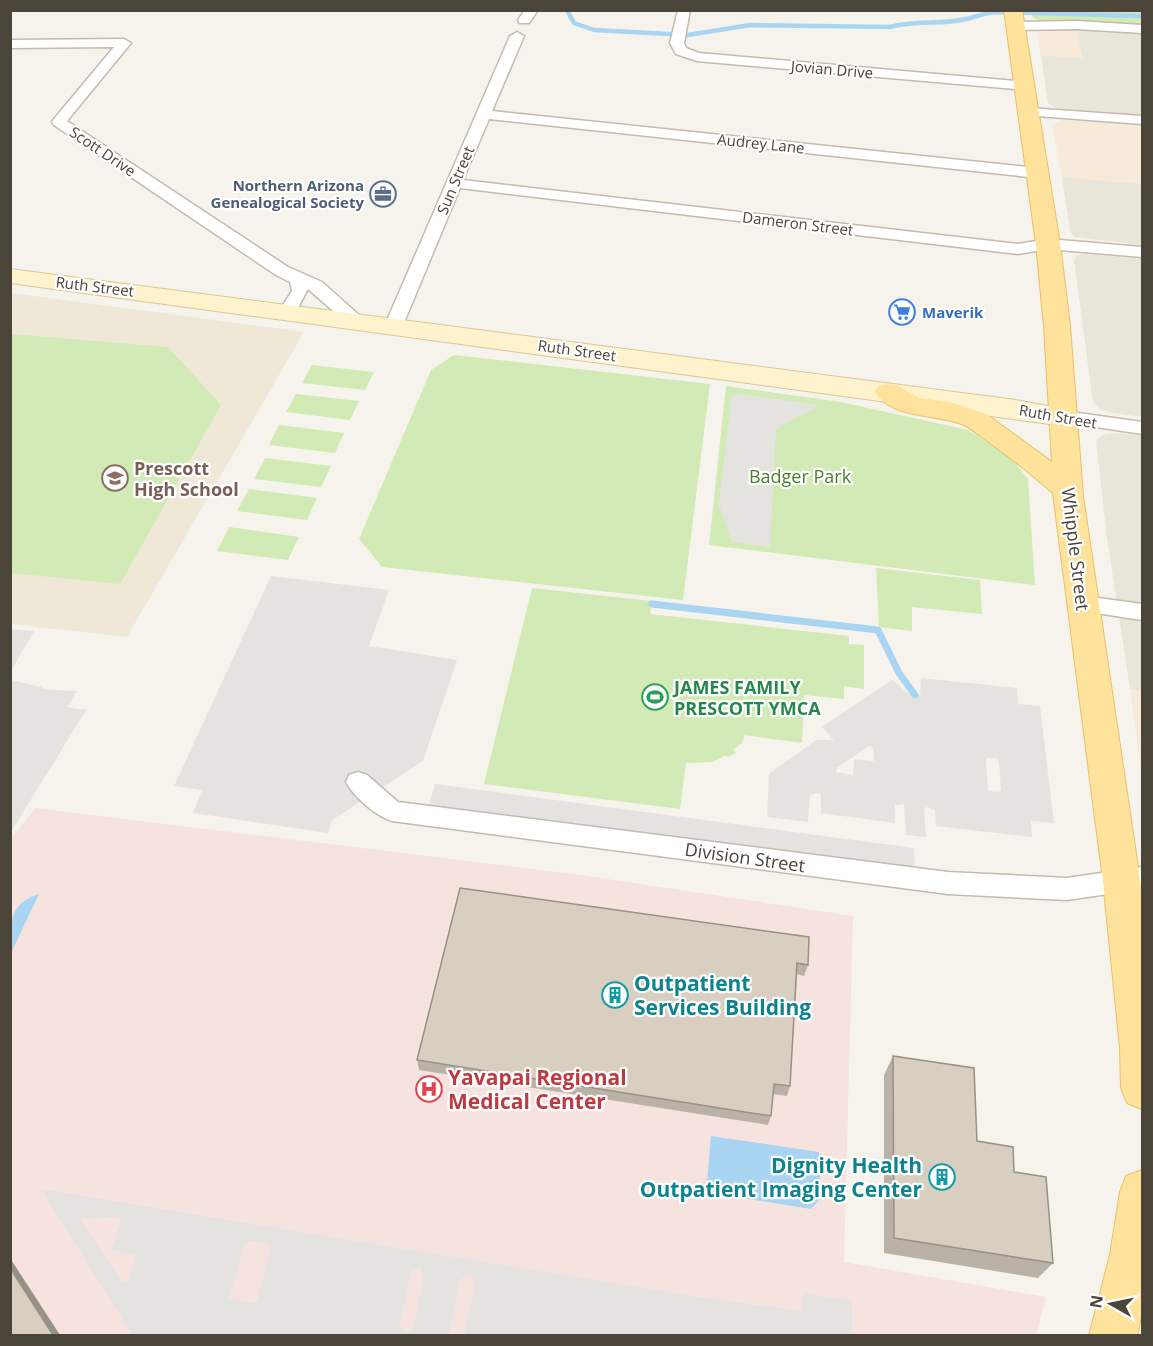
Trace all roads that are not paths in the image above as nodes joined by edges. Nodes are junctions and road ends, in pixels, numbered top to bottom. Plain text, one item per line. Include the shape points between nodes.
1 (684, 10) edge
2 (1015, 18) edge
3 (1143, 29) edge
4 (518, 36) dead end
5 (10, 44) edge
6 (1026, 86) junction
7 (1029, 112) junction
8 (484, 114) junction
9 (1143, 120) edge
10 (1038, 173) junction
11 (453, 183) junction
12 (1048, 244) junction
13 (1143, 252) edge
14 (10, 276) edge
15 (298, 279) junction
16 (288, 311) junction
17 (353, 319) junction
18 (393, 325) junction
19 (888, 392) junction
20 (1064, 417) junction
21 (1143, 428) edge
22 (1068, 490) junction
23 (1084, 604) junction
24 (1143, 612) edge
25 (358, 782) dead end
26 (1132, 879) edge
27 (1143, 1088) edge
28 (1143, 1192) edge
29 (1138, 1255) edge
30 (1113, 1335) edge

1 - 6 street, Jovian Drive via 677,44 681,51 697,57
2 - 3 street
2 - 6 main road, Whipple Street
4 - 8 street, Sun Street
5 - 15 street, Scott Drive via 124,43 59,122
6 - 7 main road, Whipple Street
7 - 9 street
7 - 10 main road, Whipple Street
8 - 10 street, Audrey Lane
8 - 11 street, Sun Street
10 - 12 main road, Whipple Street
11 - 12 street, Dameron Street via 1018,249
11 - 18 street, Sun Street
12 - 13 street, Dameron Street
12 - 20 main road, Whipple Street
14 - 16 street, Ruth Street
15 - 16 street via 300,291
15 - 17 street, Scott Drive via 316,286
16 - 17 street, Ruth Street
17 - 18 street, Ruth Street
18 - 19 street, Ruth Street
19 - 20 street, Ruth Street
19 - 22 main road via 913,406 950,411 976,420
20 - 21 street, Ruth Street
20 - 22 main road, Whipple Street
22 - 23 main road, Whipple Street
23 - 24 street
23 - 26 main road, Whipple Street
25 - 26 street, Division Street via 392,811 849,872 948,883 1067,889
26 - 27 main road, Whipple Street
28 - 29 main road
29 - 30 main road

